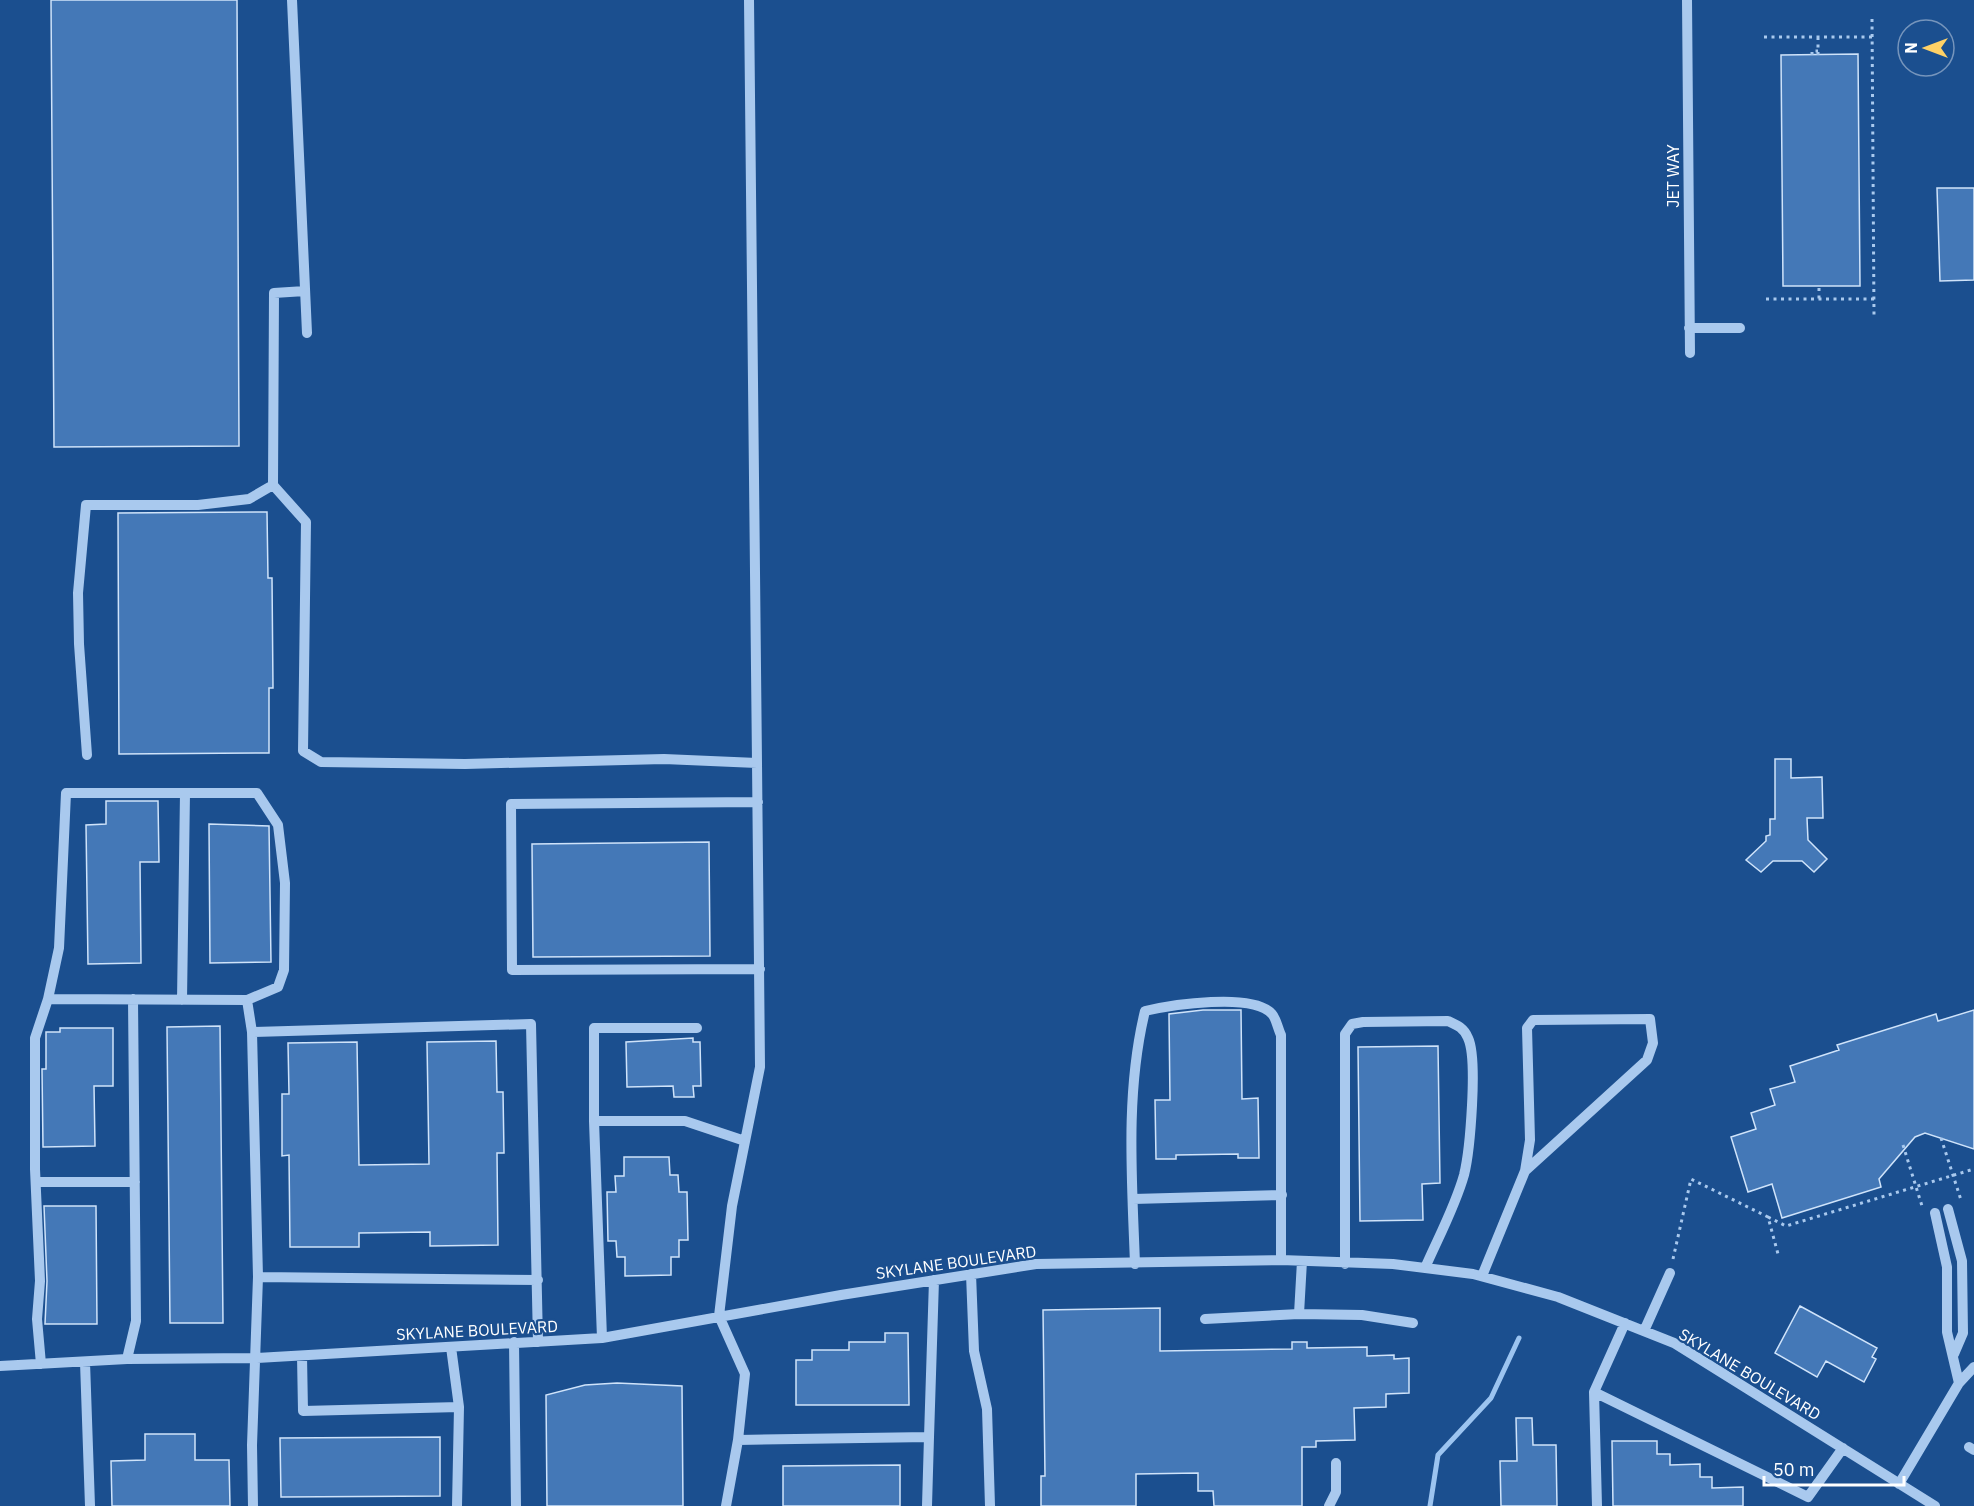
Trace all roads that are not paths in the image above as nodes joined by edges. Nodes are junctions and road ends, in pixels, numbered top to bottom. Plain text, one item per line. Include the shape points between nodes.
1 (292, 0) edge
2 (748, 0) edge
3 (1687, 0) edge
4 (305, 291) junction
5 (1689, 328) junction
6 (1740, 328) dead end
7 (307, 333) dead end
8 (1690, 353) dead end
9 (273, 485) junction
10 (87, 755) dead end
11 (757, 763) junction
12 (185, 793) junction
13 (758, 802) junction
14 (760, 969) junction
15 (48, 999) junction
16 (133, 999) junction
17 (182, 1000) junction
18 (247, 1000) junction
19 (697, 1028) dead end
20 (252, 1032) junction
21 (594, 1121) junction
22 (745, 1141) junction
23 (1525, 1171) junction
24 (36, 1182) junction
25 (135, 1182) junction
26 (1282, 1195) junction
27 (1133, 1199) junction
28 (1948, 1209) dead end
29 (1935, 1213) dead end
30 (1281, 1260) junction
31 (1302, 1261) junction
32 (1135, 1264) junction
33 (1345, 1264) junction
34 (1425, 1268) junction
35 (1670, 1273) road end
36 (971, 1274) junction
37 (1482, 1276) junction
38 (258, 1277) junction
39 (538, 1280) junction
40 (934, 1280) junction
41 (1299, 1314) junction
42 (718, 1316) junction
43 (1205, 1319) dead end
44 (1413, 1323) dead end
45 (1625, 1323) junction
46 (1644, 1331) junction
47 (602, 1338) junction
48 (514, 1342) junction
49 (538, 1342) junction
50 (451, 1347) junction
51 (1954, 1354) junction
52 (302, 1356) junction
53 (257, 1358) junction
54 (127, 1359) junction
55 (85, 1362) junction
56 (41, 1364) junction
57 (0, 1366) edge
58 (1974, 1367) edge
59 (1959, 1383) junction
60 (1594, 1392) junction
61 (459, 1407) junction
62 (929, 1437) junction
63 (738, 1440) junction
64 (1843, 1448) junction
65 (1336, 1462) dead end
66 (1899, 1484) junction
67 (90, 1506) edge
68 (253, 1506) edge
69 (458, 1506) edge
70 (516, 1506) edge
71 (726, 1506) edge
72 (927, 1506) edge
73 (990, 1506) edge
74 (1329, 1506) edge
75 (1597, 1506) edge
76 (1935, 1506) edge

1 - 4 street
2 - 11 street
3 - 5 street, JET WAY
4 - 7 street
4 - 9 street via 274,293
5 - 6 street
5 - 8 street, JET WAY
9 - 10 street via 249,499 198,505 86,505 78,592
9 - 11 street via 306,522 303,751 321,762 465,764 664,759
11 - 13 street
12 - 15 street via 66,793 59,948
12 - 17 street
12 - 18 street via 257,793 278,825 285,883 284,970 278,987
13 - 14 street
13 - 14 street via 511,804 512,970
14 - 22 street via 760,1067
15 - 16 street
15 - 24 street via 35,1038
16 - 17 street
16 - 25 street
17 - 18 street
18 - 20 street
19 - 21 street via 594,1028
20 - 38 street
20 - 39 street via 531,1024
21 - 22 street via 685,1121
21 - 47 street
22 - 42 street
23 - 23 street via 1530,1140 1527,1028 1533,1020 1650,1019 1653,1042 1647,1060
23 - 37 street
24 - 25 street
24 - 56 street
25 - 54 street via 136,1321
26 - 27 street
26 - 27 street via 1281,1035 1272,1014 1256,1004 1176,1004 1145,1011 1136,1046
26 - 30 street
27 - 32 street
28 - 51 street via 1962,1261 1963,1333
29 - 51 street via 1947,1268 1947,1332
30 - 31 street, SKYLANE BOULEVARD
30 - 32 street, SKYLANE BOULEVARD
31 - 33 street, SKYLANE BOULEVARD
31 - 41 street
32 - 36 street, SKYLANE BOULEVARD via 1036,1264
33 - 34 street, SKYLANE BOULEVARD
33 - 34 street via 1345,1034 1352,1024 1363,1022 1448,1021 1460,1026 1469,1039 1472,1055 1470,1150 1463,1177
34 - 37 street, SKYLANE BOULEVARD
35 - 46 street
36 - 40 street, SKYLANE BOULEVARD
36 - 73 street via 974,1351 987,1409
37 - 45 street, SKYLANE BOULEVARD via 1558,1296
38 - 39 street
38 - 53 street
39 - 49 street
40 - 42 street, SKYLANE BOULEVARD
40 - 62 street
41 - 43 street
41 - 44 street via 1362,1315
42 - 47 street, SKYLANE BOULEVARD
42 - 63 street via 745,1374
45 - 46 street, SKYLANE BOULEVARD
45 - 60 street
46 - 64 street, SKYLANE BOULEVARD via 1674,1343
47 - 49 street, SKYLANE BOULEVARD
48 - 49 street, SKYLANE BOULEVARD
48 - 50 street, SKYLANE BOULEVARD
48 - 70 street
50 - 52 street, SKYLANE BOULEVARD
50 - 61 street
51 - 59 street
52 - 53 street, SKYLANE BOULEVARD
52 - 61 street via 303,1411
53 - 54 street, SKYLANE BOULEVARD
53 - 68 street
54 - 55 street, SKYLANE BOULEVARD
55 - 56 street, SKYLANE BOULEVARD
55 - 67 street
56 - 57 street, SKYLANE BOULEVARD
58 - 59 street
59 - 66 street
60 - 64 street via 1808,1497
60 - 75 street
61 - 69 street
62 - 63 street
62 - 72 street
63 - 71 street
64 - 66 street, SKYLANE BOULEVARD
65 - 74 street via 1336,1492
66 - 76 street, SKYLANE BOULEVARD

